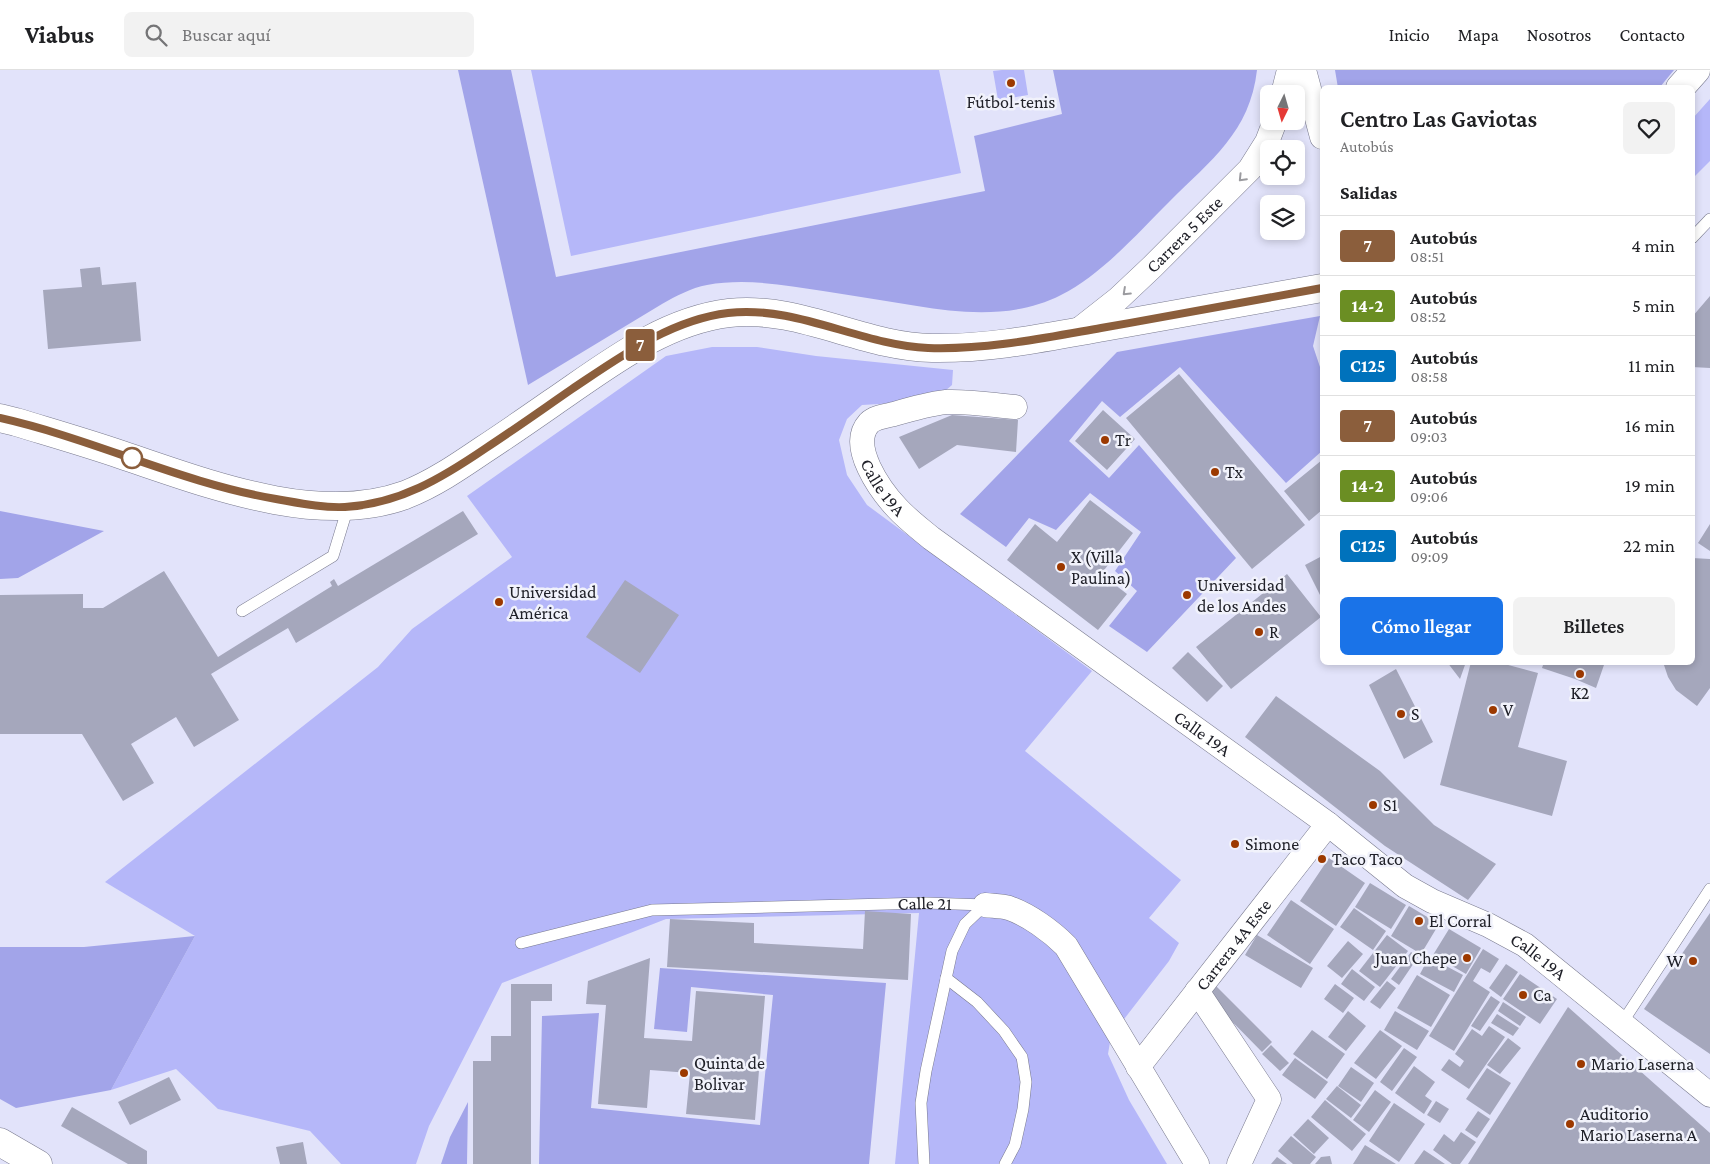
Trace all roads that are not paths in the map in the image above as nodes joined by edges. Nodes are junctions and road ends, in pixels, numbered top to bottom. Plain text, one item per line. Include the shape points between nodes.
1 (1289, 70) edge
2 (1304, 70) edge
3 (1696, 70) edge
4 (1285, 85) edge
5 (1683, 85) edge
6 (1272, 130) edge
7 (1320, 130) edge
8 (1710, 219) edge
9 (1695, 235) edge
10 (1320, 288) edge
11 (1076, 332) junction
12 (1015, 407) dead end
13 (0, 418) edge
14 (348, 507) junction
15 (242, 611) dead end
16 (1328, 824) junction
17 (1710, 890) edge
18 (984, 905) junction
19 (521, 943) dead end
20 (946, 978) junction
21 (1197, 991) junction
22 (1622, 1024) junction
23 (1138, 1067) junction
24 (1710, 1095) edge
25 (0, 1142) edge
26 (38, 1164) edge
27 (924, 1164) edge
28 (1005, 1164) edge
29 (1197, 1164) edge
30 (1239, 1164) edge

1 - 4 street
2 - 7 street
3 - 5 main road
6 -> 11 street, Carrera 5 Este via 1250,169 1118,299
8 - 9 lane
10 - 11 main road
11 - 14 main road via 1023,342 929,348 883,342 769,313 710,316 645,342 429,484 395,498
12 - 16 street, Calle 19A via 946,402 878,418 870,423 863,440 868,468 896,507 931,538
13 - 14 main road via 217,487 322,506
14 - 15 lane via 333,556
16 - 21 street, Carrera 4A Este
16 - 22 street, Calle 19A via 1405,886 1525,945
17 - 22 lane
18 - 19 lane, Calle 21 via 926,903 652,910
18 - 20 lane via 965,924 952,952
18 - 23 street, Calle 21 via 1008,908 1024,916 1066,946
20 - 27 lane via 921,1104
20 - 28 lane via 978,1002 1022,1057 1026,1082 1023,1109 1015,1145
21 - 23 street, Carrera 4A Este
21 - 30 street via 1269,1099
22 - 24 street, Calle 19A
23 - 29 street, Calle 21
25 - 26 main road

